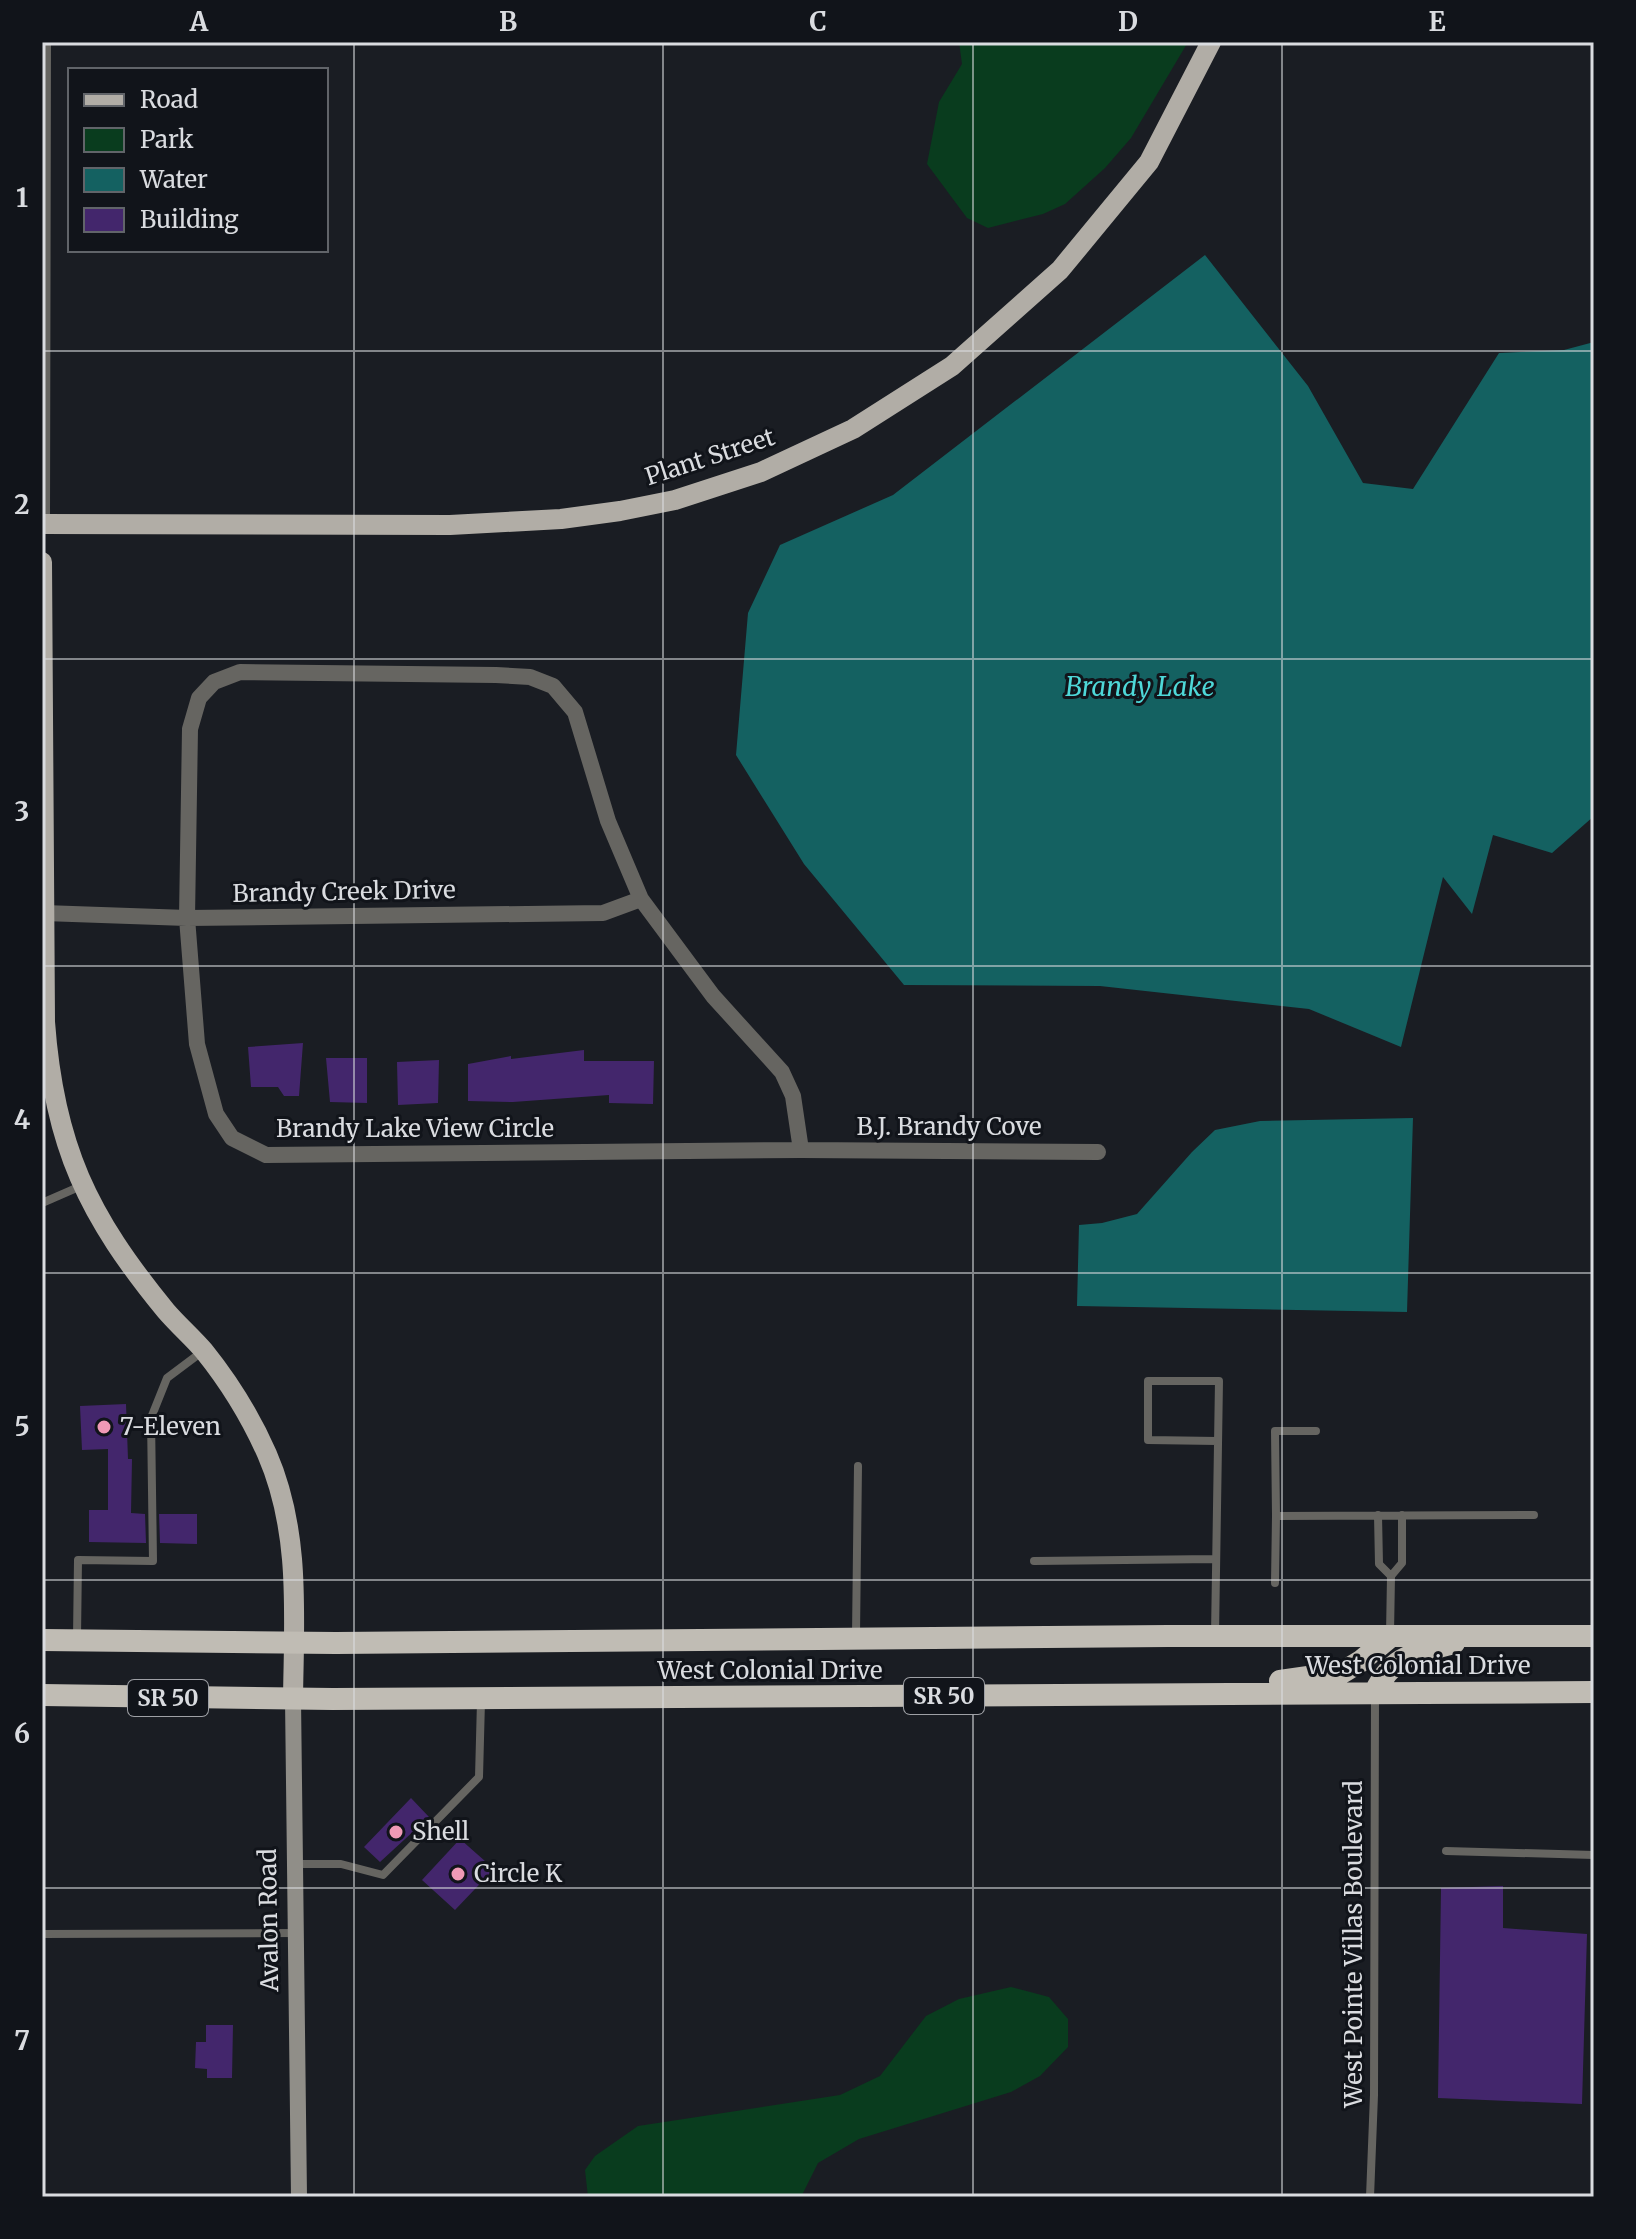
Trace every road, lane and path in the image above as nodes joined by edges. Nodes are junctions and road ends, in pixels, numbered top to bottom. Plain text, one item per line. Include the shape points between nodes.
1 (43, 42) edge
2 (1211, 42) edge
3 (42, 523) edge
4 (42, 562) edge
5 (641, 899) junction
6 (44, 913) junction
7 (187, 918) junction
8 (801, 1150) junction
9 (1098, 1152) dead end
10 (81, 1186) junction
11 (42, 1203) edge
12 (203, 1351) junction
13 (1316, 1431) dead end
14 (1217, 1441) junction
15 (858, 1466) dead end
16 (1378, 1515) junction
17 (1402, 1515) junction
18 (1534, 1515) dead end
19 (1276, 1516) junction
20 (1215, 1559) junction
21 (1034, 1561) dead end
22 (1391, 1576) junction
23 (1275, 1583) dead end
24 (1215, 1636) junction
25 (1478, 1636) junction
26 (1594, 1636) edge
27 (1390, 1637) junction
28 (42, 1640) edge
29 (77, 1640) junction
30 (856, 1640) junction
31 (294, 1642) junction
32 (1375, 1692) junction
33 (1594, 1692) edge
34 (1196, 1693) junction
35 (42, 1695) edge
36 (481, 1698) junction
37 (293, 1699) junction
38 (1446, 1851) dead end
39 (1594, 1855) edge
40 (294, 1864) junction
41 (296, 1933) junction
42 (42, 1934) edge
43 (299, 2197) edge
44 (1370, 2197) edge

1 - 3 street
2 - 3 main road, Plant Street via 1149,162 1060,270 952,366 853,429 761,472 675,500 561,519 450,525
4 - 6 main road, Avalon Road
5 - 7 street, Brandy Creek Drive via 603,913
5 - 7 street, Brandy Lake View Circle via 608,821 575,712 553,686 530,677 496,675 240,672 214,682 199,698 190,729
5 - 8 street, Brandy Lake View Circle via 713,996 782,1072 793,1096
6 - 7 street, Brandy Creek Drive
6 - 10 main road, Avalon Road via 49,1072
7 - 8 street, Brandy Lake View Circle via 197,1044 216,1114 232,1138 266,1155
8 - 9 street, B.J. Brandy Cove
10 - 11 lane
10 - 12 main road, Avalon Road via 129,1266
12 - 29 lane via 167,1378 151,1418 153,1561 78,1560
12 - 31 main road, Avalon Road via 253,1426 280,1491 293,1552
13 - 19 lane via 1275,1431
14 - 14 lane via 1219,1381 1148,1381 1148,1440
14 - 20 lane
15 - 30 lane
16 - 17 lane
16 - 19 lane
16 - 22 lane via 1379,1564
17 - 18 lane
17 - 22 lane via 1402,1563
19 - 23 lane
20 - 21 lane
20 - 24 lane
22 - 27 lane
24 - 27 highway, West Colonial Drive
24 - 30 highway, West Colonial Drive
25 - 26 highway, West Colonial Drive
25 - 27 highway, West Colonial Drive
25 - 32 highway via 1403,1658 1385,1671
27 - 34 highway via 1343,1672
28 - 29 highway, West Colonial Drive
29 - 31 highway, West Colonial Drive
30 - 31 highway, West Colonial Drive
31 - 37 main road, Avalon Road
32 - 33 highway, West Colonial Drive / SR 50
32 - 34 highway, West Colonial Drive / SR 50
32 - 44 lane, West Pointe Villas Boulevard
34 - 36 highway, West Colonial Drive / SR 50
35 - 37 highway, West Colonial Drive / SR 50
36 - 37 highway, West Colonial Drive / SR 50
36 - 40 lane via 479,1777 383,1875 341,1864
37 - 40 main road, Avalon Road
38 - 39 lane
40 - 41 main road, Avalon Road
41 - 42 lane
41 - 43 main road, Avalon Road

